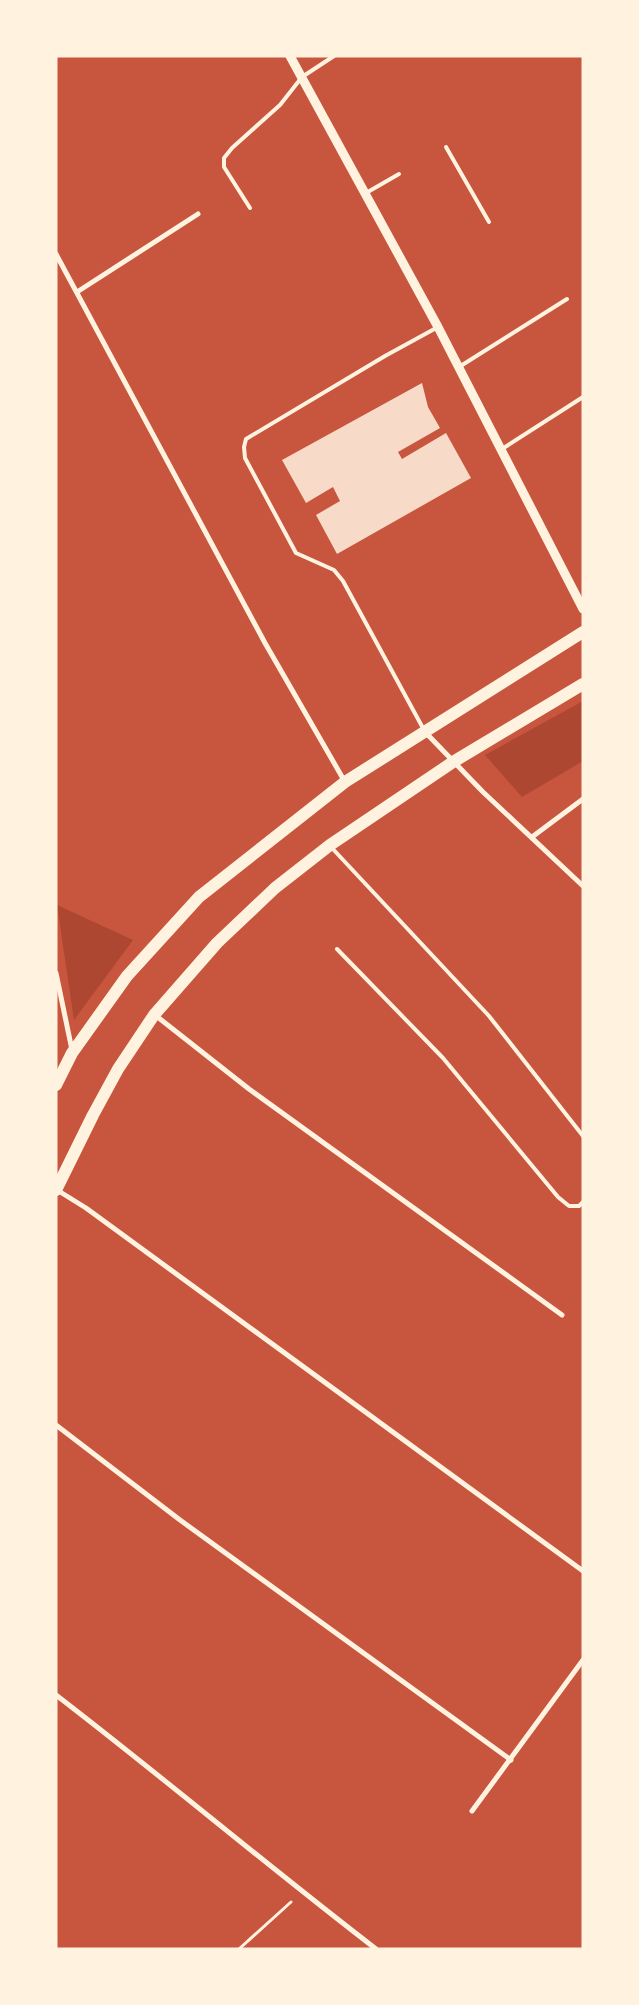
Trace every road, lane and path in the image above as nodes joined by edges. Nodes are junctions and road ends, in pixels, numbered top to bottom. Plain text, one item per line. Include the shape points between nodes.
1 (290, 56) edge
2 (334, 56) edge
3 (302, 78) junction
4 (446, 147) dead end
5 (399, 174) dead end
6 (365, 194) junction
7 (250, 208) dead end
8 (198, 214) dead end
9 (489, 222) dead end
10 (56, 254) edge
11 (77, 292) junction
12 (567, 300) dead end
13 (438, 327) junction
14 (459, 367) junction
15 (583, 397) edge
16 (502, 449) junction
17 (583, 609) edge
18 (583, 632) edge
19 (583, 684) edge
20 (426, 732) junction
21 (453, 762) junction
22 (346, 782) junction
23 (583, 799) edge
24 (532, 837) junction
25 (330, 845) junction
26 (583, 886) edge
27 (337, 949) dead end
28 (56, 974) edge
29 (154, 1015) junction
30 (72, 1053) junction
31 (56, 1086) edge
32 (583, 1136) edge
33 (56, 1190) edge
34 (583, 1202) edge
35 (562, 1315) dead end
36 (56, 1425) edge
37 (583, 1571) edge
38 (583, 1660) edge
39 (56, 1695) edge
40 (511, 1760) junction
41 (472, 1811) dead end
42 (302, 1892) junction
43 (240, 1949) edge
44 (376, 1949) edge

1 - 3 street
2 - 3 lane
3 - 6 street
3 - 7 lane via 280,105 224,158 224,167
4 - 9 lane
5 - 6 lane
6 - 13 street
8 - 11 street
10 - 11 street
11 - 22 street via 266,643
12 - 14 lane
13 - 14 street
13 - 20 lane via 246,439 244,447 245,458 296,553 334,570 342,581
14 - 16 street
15 - 16 lane
16 - 17 street
18 - 20 main road
19 - 21 main road
20 - 21 street
20 - 22 main road
21 - 24 street
21 - 25 main road
22 - 30 main road via 198,897 127,976
23 - 24 street
24 - 26 street
25 - 29 main road via 275,888 216,943
25 - 32 lane via 489,1016
27 - 34 lane via 443,1058 558,1197 569,1206 579,1206
28 - 30 street
29 - 33 main road via 118,1069
29 - 35 street via 249,1089
30 - 31 main road
33 - 37 street via 101,1219
36 - 40 street via 180,1520
38 - 40 street
39 - 42 street
40 - 41 street
42 - 43 path
42 - 44 street

